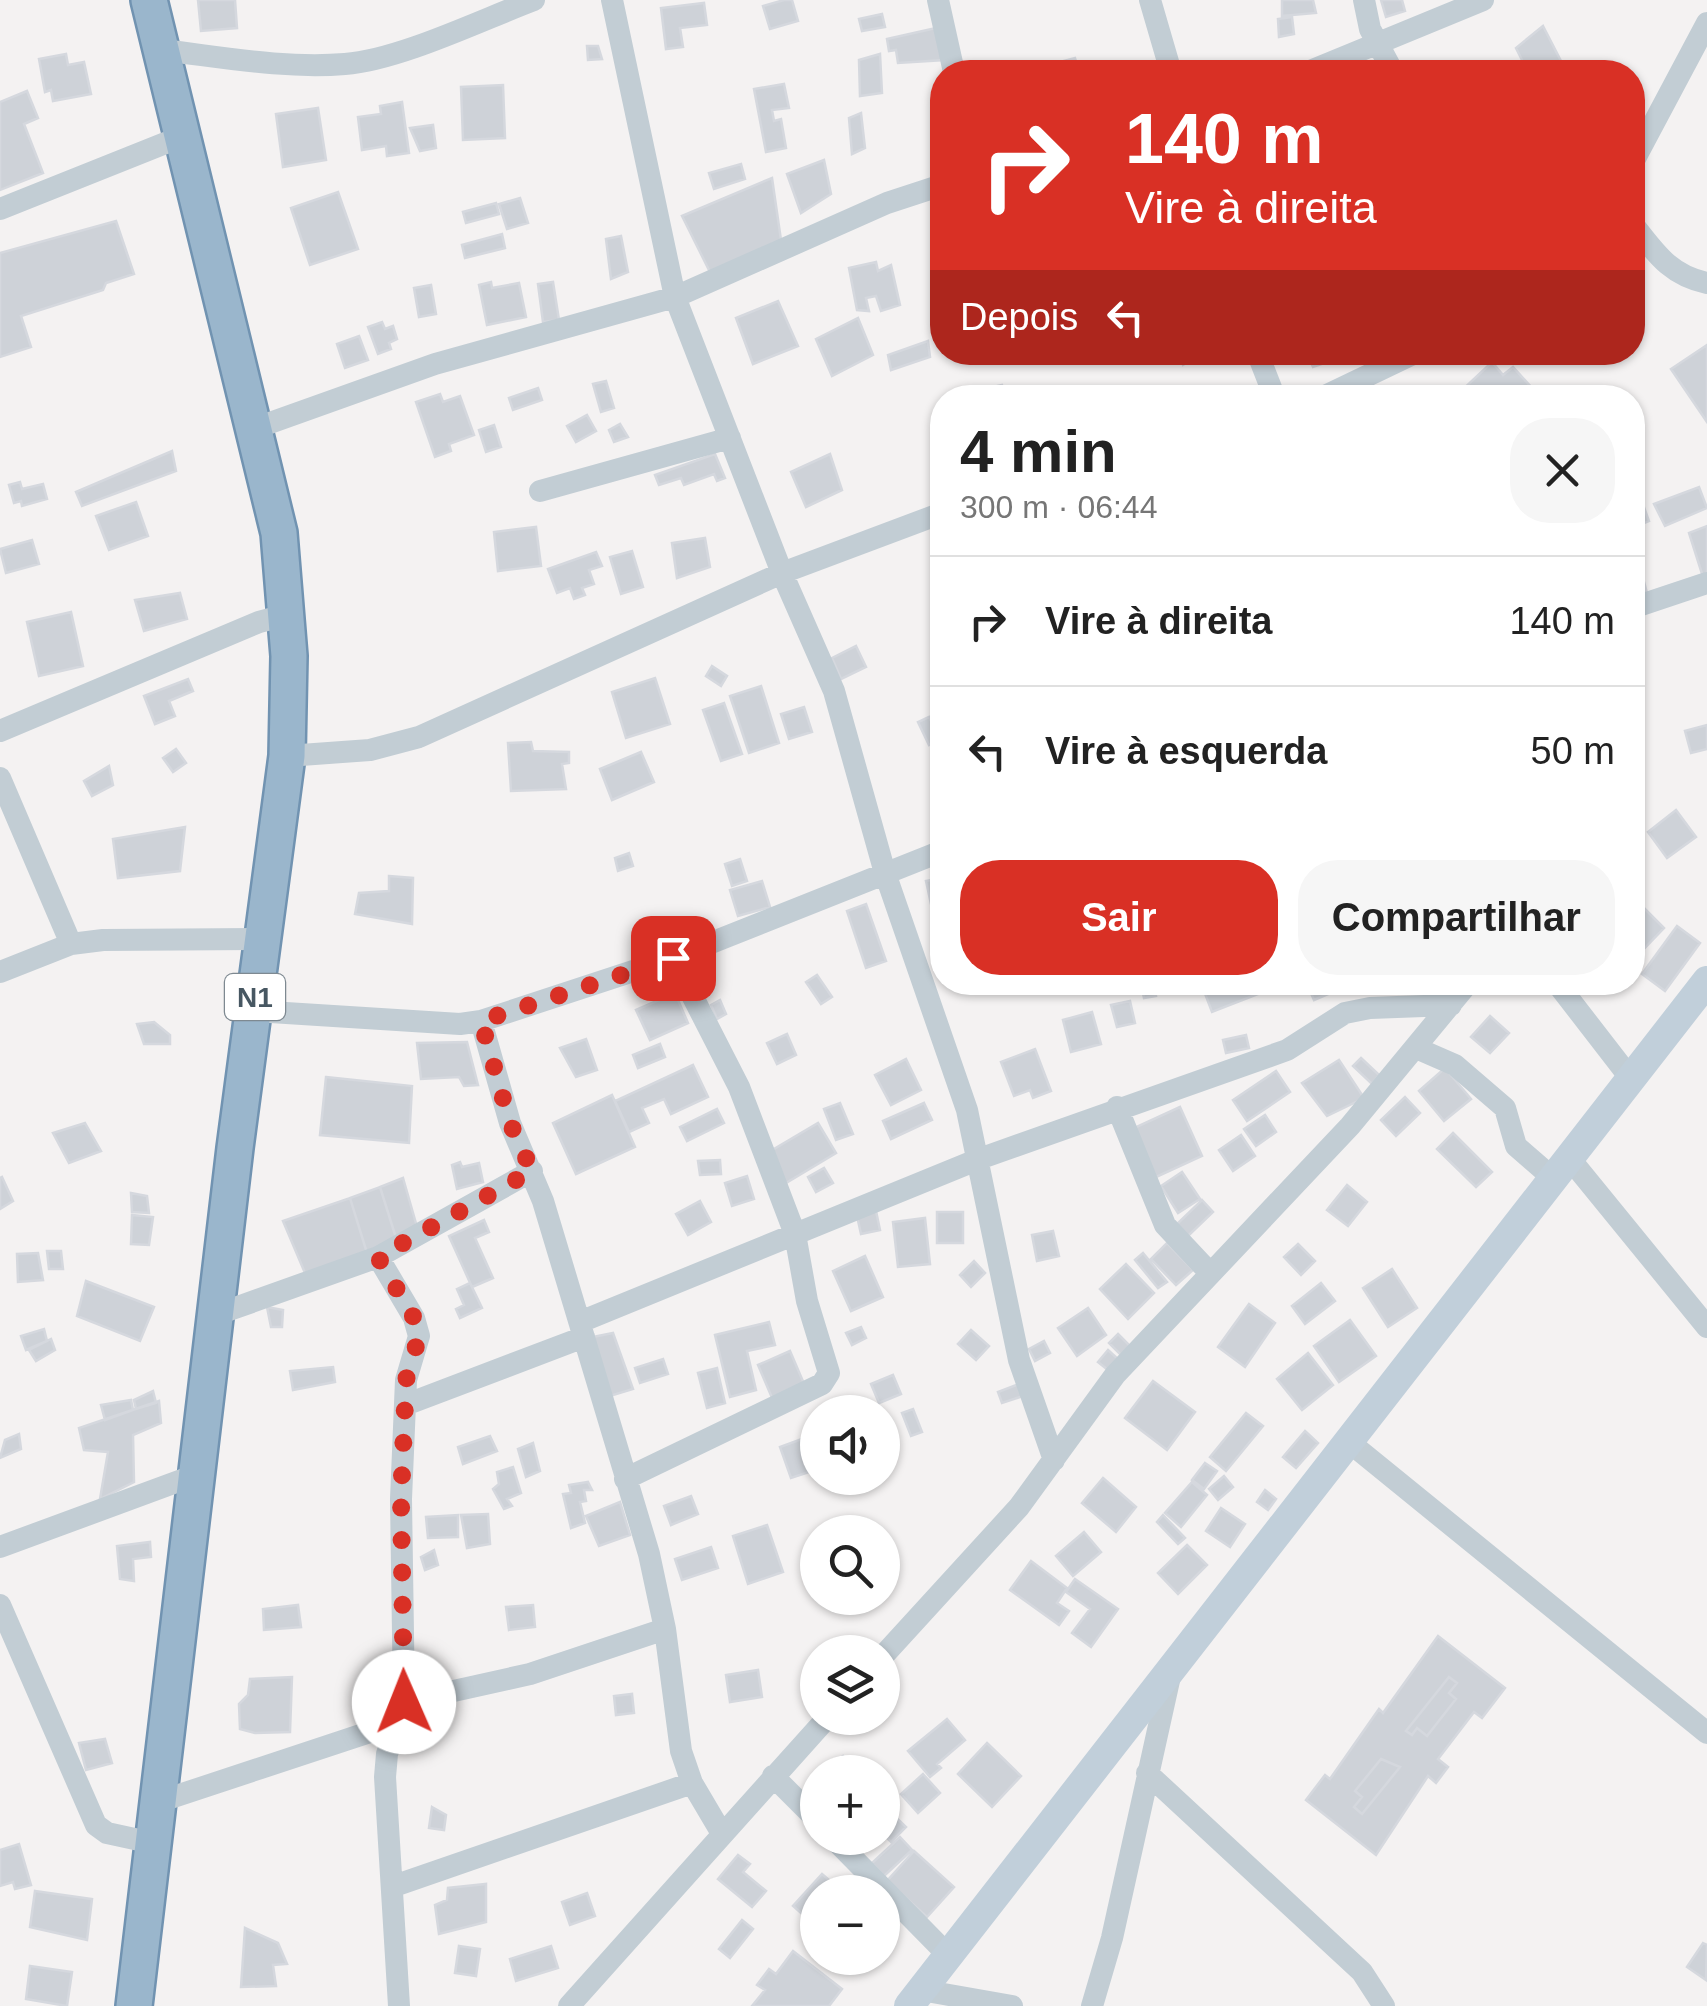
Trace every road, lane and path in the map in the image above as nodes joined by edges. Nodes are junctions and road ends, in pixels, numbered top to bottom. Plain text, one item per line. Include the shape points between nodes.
1 (150, 0) edge
2 (534, 0) edge
3 (612, 0) edge
4 (938, 0) edge
5 (1150, 0) edge
6 (1364, 0) edge
7 (1483, 0) edge
8 (1707, 23) edge
9 (1381, 42) junction
10 (162, 50) junction
11 (951, 60) edge
12 (1168, 60) edge
13 (1337, 60) edge
14 (1388, 60) edge
15 (183, 136) junction
16 (1645, 140) edge
17 (930, 189) edge
18 (0, 210) edge
19 (1645, 240) edge
20 (1707, 283) edge
21 (675, 298) junction
22 (1390, 365) edge
23 (1348, 385) edge
24 (256, 428) junction
25 (730, 438) junction
26 (540, 491) dead end
27 (930, 518) edge
28 (782, 573) junction
29 (1707, 583) edge
30 (1645, 604) edge
31 (288, 614) junction
32 (0, 731) edge
33 (287, 756) junction
34 (0, 778) edge
35 (930, 855) edge
36 (885, 873) junction
37 (262, 939) junction
38 (71, 944) junction
39 (673, 958) junction
40 (0, 972) edge
41 (1707, 982) edge
42 (1459, 995) edge
43 (1566, 995) edge
44 (1451, 1005) junction
45 (254, 1011) junction
46 (481, 1021) junction
47 (1416, 1048) junction
48 (1631, 1080) junction
49 (1117, 1107) junction
50 (978, 1159) junction
51 (1562, 1169) junction
52 (532, 1171) junction
53 (794, 1234) junction
54 (378, 1257) junction
55 (1209, 1272) junction
56 (218, 1314) junction
57 (1707, 1327) edge
58 (582, 1330) junction
59 (405, 1405) junction
60 (1350, 1442) junction
61 (1054, 1460) junction
62 (198, 1474) junction
63 (625, 1479) junction
64 (0, 1547) edge
65 (0, 1605) edge
66 (666, 1629) junction
67 (900, 1637) edge
68 (1170, 1672) junction
69 (402, 1712) junction
70 (1707, 1734) edge
71 (811, 1735) edge
72 (1147, 1773) junction
73 (773, 1776) junction
74 (692, 1783) junction
75 (158, 1802) junction
76 (800, 1803) edge
77 (721, 1832) junction
78 (154, 1842) junction
79 (851, 1855) edge
80 (394, 1886) junction
81 (949, 1956) junction
82 (915, 1998) edge
83 (574, 2005) edge
84 (134, 2006) edge
85 (399, 2006) edge
86 (1012, 2006) edge
87 (1092, 2006) edge
88 (1384, 2006) edge

1 - 10 highway, N1
2 - 10 street via 347,64
3 - 21 street
4 - 11 street
5 - 12 street
6 - 9 street via 1370,29
7 - 9 street
8 - 16 street
9 - 13 street
9 - 14 street
10 - 15 highway, N1
15 - 18 street
15 - 24 highway, N1
17 - 21 street
19 - 20 street via 1667,268
21 - 24 street via 435,364
21 - 25 street
22 - 23 street
24 - 31 highway, N1
25 - 26 street
25 - 28 street
27 - 28 street
28 - 33 street via 418,737 370,750
28 - 36 street via 834,691
29 - 30 street
31 - 32 street
31 - 33 highway, N1
33 - 37 highway, N1
34 - 38 street
35 - 36 street
36 - 39 street
36 - 50 street via 960,1084
37 - 38 street
37 - 45 highway, N1
38 - 40 street
39 - 46 street
39 - 53 street via 739,1087
41 - 48 main road
42 - 44 street
43 - 48 street
44 - 47 street
44 - 49 street via 1345,1013 1287,1050
45 - 46 street
45 - 56 highway, N1
46 - 52 street via 510,1123
47 - 51 street via 1454,1065 1505,1108 1516,1146
47 - 55 street
48 - 51 main road
49 - 50 street
49 - 55 street via 1165,1225
50 - 53 street
50 - 61 street via 1019,1360
51 - 57 street
51 - 60 main road
52 - 54 street
52 - 58 street
53 - 58 street
53 - 63 street via 827,1361 822,1384
54 - 56 street
54 - 59 street via 419,1336
55 - 61 street via 1091,1404
56 - 62 highway, N1
58 - 59 street
58 - 63 street
59 - 69 street
60 - 68 main road
60 - 70 street
61 - 67 street via 1019,1508
62 - 64 street
62 - 75 highway, N1
63 - 66 street
65 - 78 street via 96,1825
66 - 69 street
66 - 74 street via 680,1751
68 - 72 street
68 - 81 main road
69 - 75 street
69 - 80 street via 385,1777
71 - 73 street
72 - 87 street
72 - 88 street via 1362,1972
73 - 76 street
73 - 77 street
74 - 77 street
74 - 80 street
75 - 78 highway, N1
77 - 83 street
78 - 84 highway, N1
79 - 81 street
80 - 85 street
81 - 82 main road
82 - 86 street

